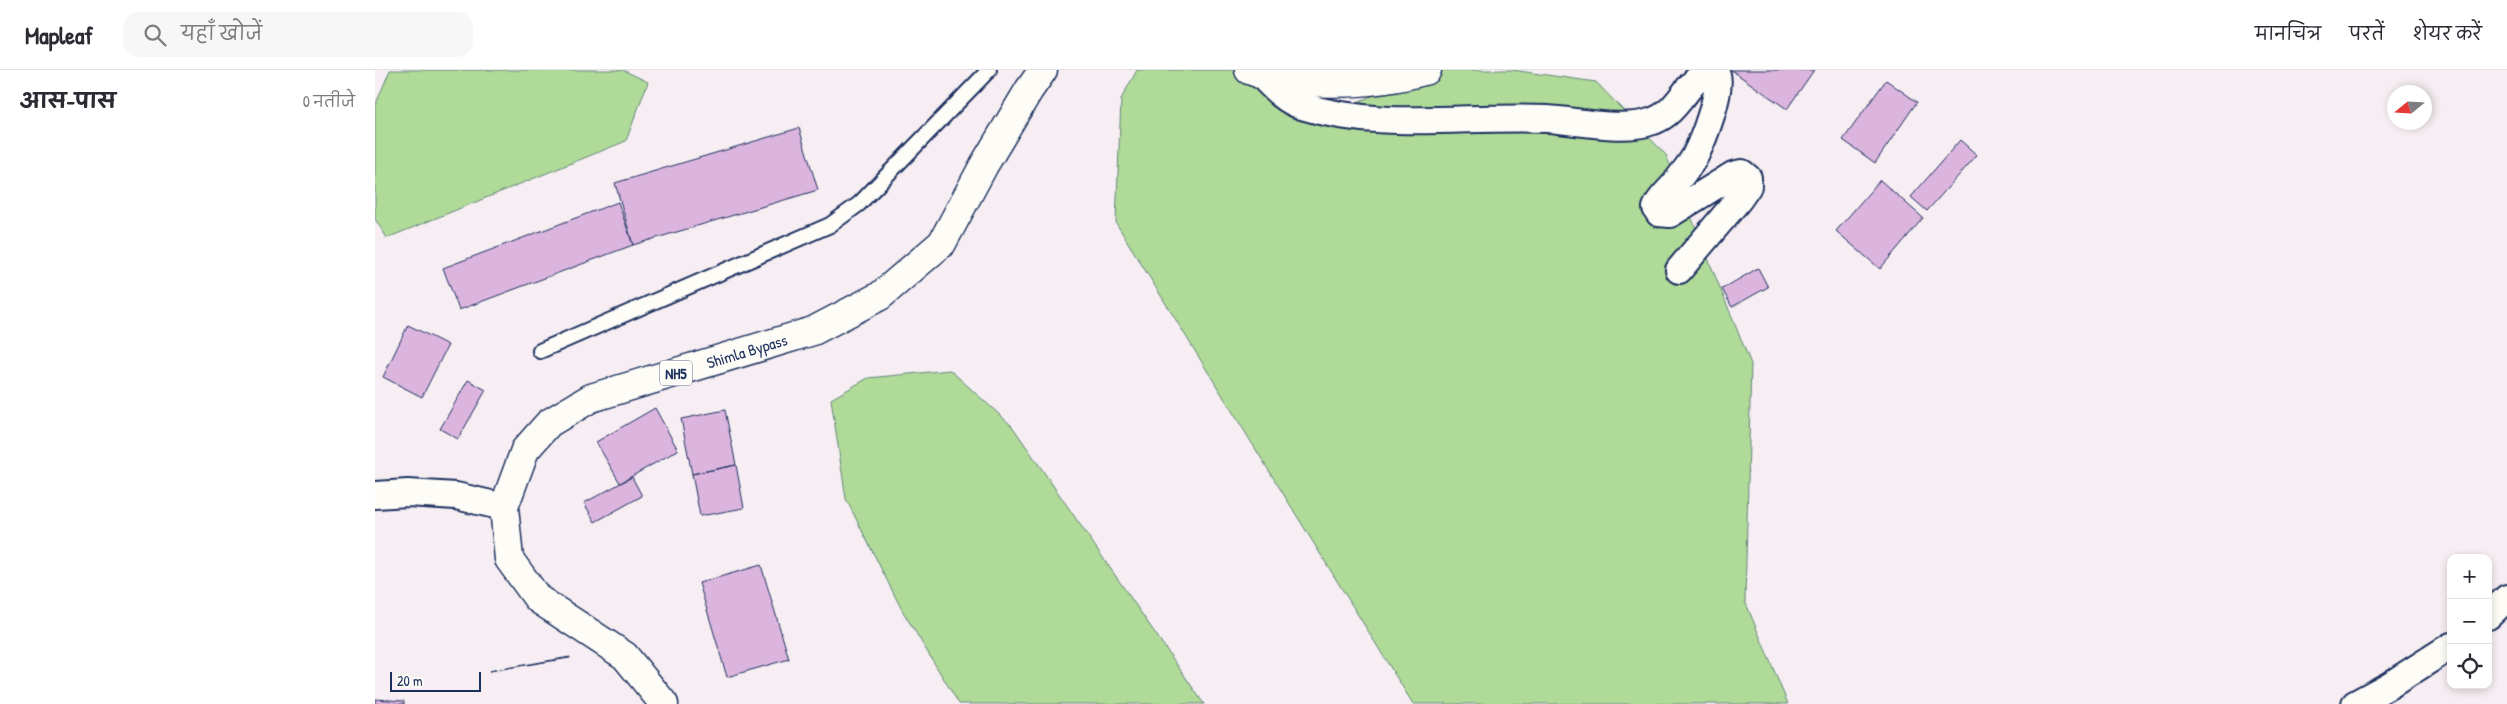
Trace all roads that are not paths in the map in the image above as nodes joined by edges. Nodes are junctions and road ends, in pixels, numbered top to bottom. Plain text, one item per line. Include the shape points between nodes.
1 (989, 70) edge
2 (1043, 70) edge
3 (1427, 70) edge
4 (1255, 72) edge
5 (1679, 270) dead end
6 (540, 350) dead end
7 (375, 495) edge
8 (504, 507) junction
9 (2507, 598) edge
10 (2492, 612) edge
11 (2447, 649) edge
12 (664, 704) edge
13 (2355, 704) edge

1 - 6 lane via 859,204 830,225
2 - 8 highway, Shimla Bypass / NH5 via 984,165 942,243 880,296 813,331 591,398 549,423 525,450
3 - 4 highway via 1402,77 1332,84
4 - 5 street via 1277,92 1301,106 1333,114 1407,121 1546,119 1627,126 1652,122 1670,112 1700,76 1709,72 1717,75 1719,82 1708,124 1695,156 1656,208 1663,215 1670,214 1733,175 1742,173 1748,178 1748,186
7 - 8 street via 438,494
8 - 12 highway, Shimla Bypass / NH5 via 509,559 539,599 625,656
9 - 10 street
11 - 13 street

